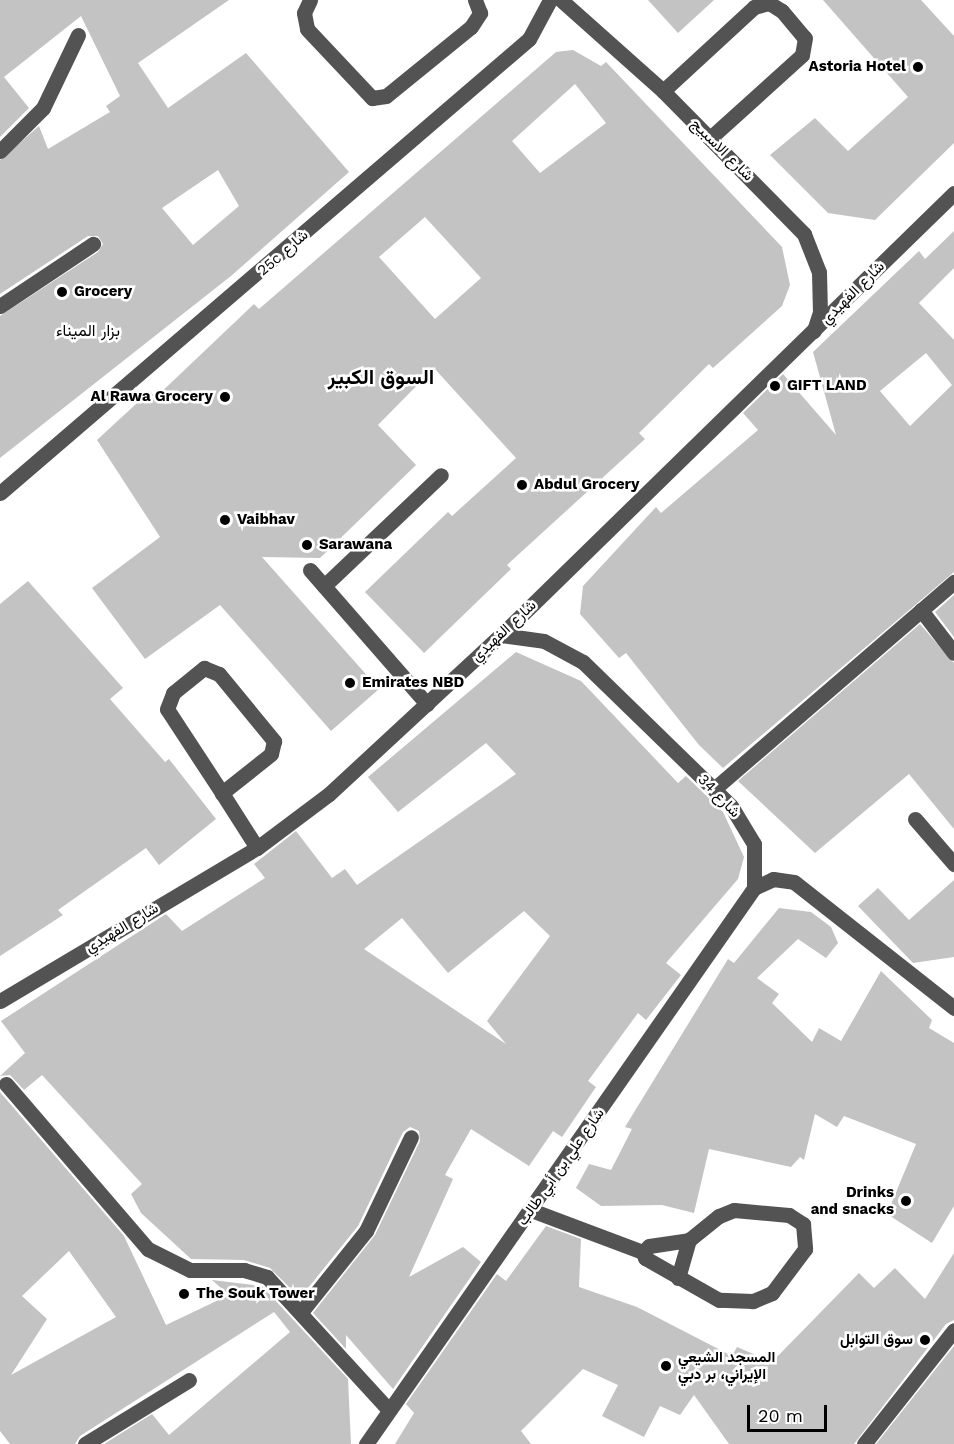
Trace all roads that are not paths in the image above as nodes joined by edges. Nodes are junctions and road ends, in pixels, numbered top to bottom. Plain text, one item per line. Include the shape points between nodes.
1 (310, 0) edge
2 (475, 0) edge
3 (550, 0) edge
4 (561, 0) edge
5 (78, 35) dead end
6 (663, 91) junction
7 (710, 138) junction
8 (0, 151) edge
9 (954, 193) edge
10 (93, 244) dead end
11 (0, 306) edge
12 (814, 332) junction
13 (441, 475) dead end
14 (0, 493) edge
15 (310, 570) dead end
16 (954, 582) edge
17 (324, 586) junction
18 (921, 610) junction
19 (501, 635) junction
20 (954, 653) edge
21 (427, 704) junction
22 (714, 789) junction
23 (222, 793) junction
24 (915, 819) dead end
25 (257, 848) junction
26 (954, 864) edge
27 (754, 888) junction
28 (0, 1001) edge
29 (954, 1008) edge
30 (6, 1084) dead end
31 (411, 1137) dead end
32 (531, 1210) junction
33 (688, 1240) junction
34 (644, 1252) junction
35 (678, 1278) junction
36 (301, 1312) junction
37 (954, 1330) edge
38 (189, 1380) dead end
39 (389, 1410) junction
40 (85, 1444) edge
41 (366, 1444) edge
42 (864, 1444) edge

1 - 2 street via 304,13 308,29 372,98 386,96 471,27 480,13
3 - 14 street, 25c شارع via 529,39
4 - 6 street, شارع الاسبيج
5 - 8 street via 43,108
6 - 7 street, شارع الاسبيج
6 - 7 street via 754,7 769,3 782,11 805,38 802,55
7 - 12 street, شارع الاسبيج via 804,234 819,272 820,312
9 - 12 street, شارع الفهيدي
10 - 11 street
12 - 19 street, شارع الفهيدي
13 - 17 street
15 - 17 street
16 - 18 street
17 - 21 street
18 - 20 street
18 - 22 street
19 - 21 street, شارع الفهيدي
19 - 22 street, شارع 34 via 544,641 583,662
21 - 25 street, شارع الفهيدي via 337,787
22 - 27 street, شارع 34 via 746,823 754,844
23 - 23 street via 167,709 173,693 204,668 219,674 274,741 271,754
23 - 25 street
24 - 26 street
25 - 28 street, شارع الفهيدي
27 - 29 street via 773,879 794,882
27 - 32 street, شارع علي بن أبي طالب
30 - 36 street via 161,1259 190,1270 256,1272 276,1285
31 - 36 street via 366,1231
32 - 34 street
32 - 39 street, شارع علي بن أبي طالب
33 - 34 street via 656,1243
33 - 35 street
33 - 35 street via 719,1216 734,1210 797,1218 807,1241 779,1287 753,1301 719,1300
34 - 35 street via 650,1264
36 - 39 street
37 - 42 street
38 - 40 street
39 - 41 street, شارع علي بن أبي طالب

